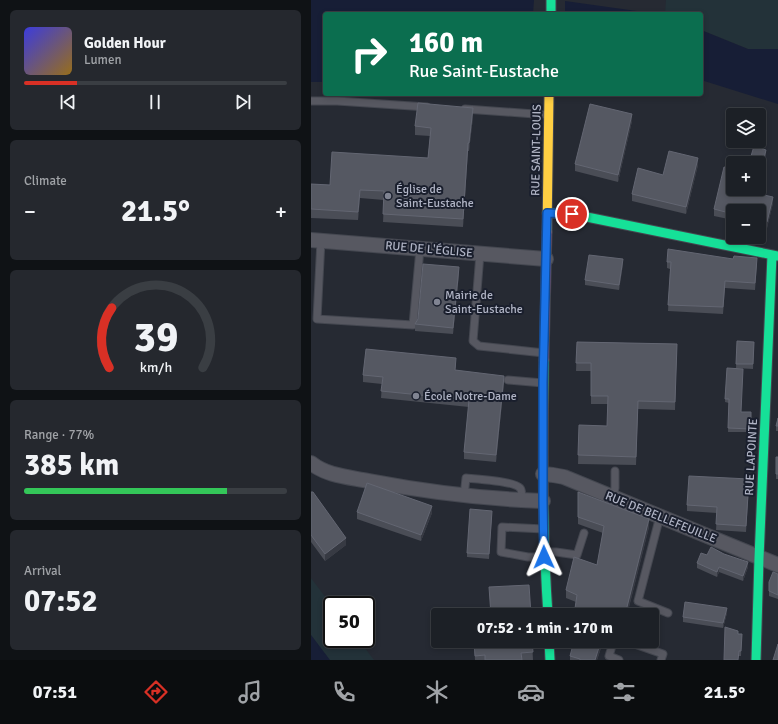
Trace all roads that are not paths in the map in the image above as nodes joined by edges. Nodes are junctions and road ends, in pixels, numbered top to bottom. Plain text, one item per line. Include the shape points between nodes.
1 (551, 0) edge
2 (551, 12) edge
3 (549, 96) edge
4 (311, 102) edge
5 (436, 107) edge
6 (459, 109) edge
7 (549, 115) junction
8 (547, 213) junction
9 (316, 240) edge
10 (420, 249) junction
11 (480, 254) junction
12 (775, 256) edge
13 (546, 259) junction
14 (544, 353) junction
15 (508, 380) dead end
16 (543, 383) junction
17 (311, 463) edge
18 (615, 471) dead end
19 (543, 474) junction
20 (612, 498) junction
21 (543, 501) junction
22 (660, 516) junction
23 (544, 529) junction
24 (584, 533) dead end
25 (544, 554) junction
26 (759, 558) junction
27 (778, 565) edge
28 (548, 608) edge
29 (668, 613) dead end
30 (549, 648) edge
31 (611, 648) edge
32 (646, 648) edge
33 (550, 660) edge
34 (619, 660) edge
35 (661, 660) edge
36 (756, 660) edge

1 - 2 street
3 - 7 street, RUE SAINT-LOUIS
4 - 5 lane
6 - 7 lane
7 - 8 street, RUE SAINT-LOUIS
8 - 12 street via 572,214
8 - 13 street, RUE SAINT-LOUIS
9 - 10 street, RUE DE L'ÉGLISE
9 - 10 lane via 317,319 413,326
10 - 11 street, RUE DE L'ÉGLISE
11 - 13 street, RUE DE L'ÉGLISE
11 - 14 lane via 473,341 479,346
12 - 26 street, RUE LAPOINTE
13 - 14 street, RUE SAINT-LOUIS
14 - 16 street, RUE SAINT-LOUIS
15 - 16 lane
16 - 19 street, RUE SAINT-LOUIS
17 - 21 street via 323,471 337,475 414,489 464,496
18 - 20 lane
19 - 20 street, RUE DE BELLEFEUILLE via 564,477
19 - 21 street, RUE SAINT-LOUIS
20 - 22 street, RUE DE BELLEFEUILLE
21 - 23 street, RUE SAINT-LOUIS
22 - 26 street, RUE DE BELLEFEUILLE
22 - 29 lane via 638,601
23 - 25 street, RUE SAINT-LOUIS
23 - 25 lane via 502,527 501,552 528,557
24 - 25 lane via 577,555 556,552
25 - 28 street, RUE SAINT-LOUIS
26 - 27 street, RUE DE BELLEFEUILLE
26 - 36 street, RUE LAPOINTE
30 - 33 street
31 - 34 lane via 609,656
32 - 35 lane via 663,654

